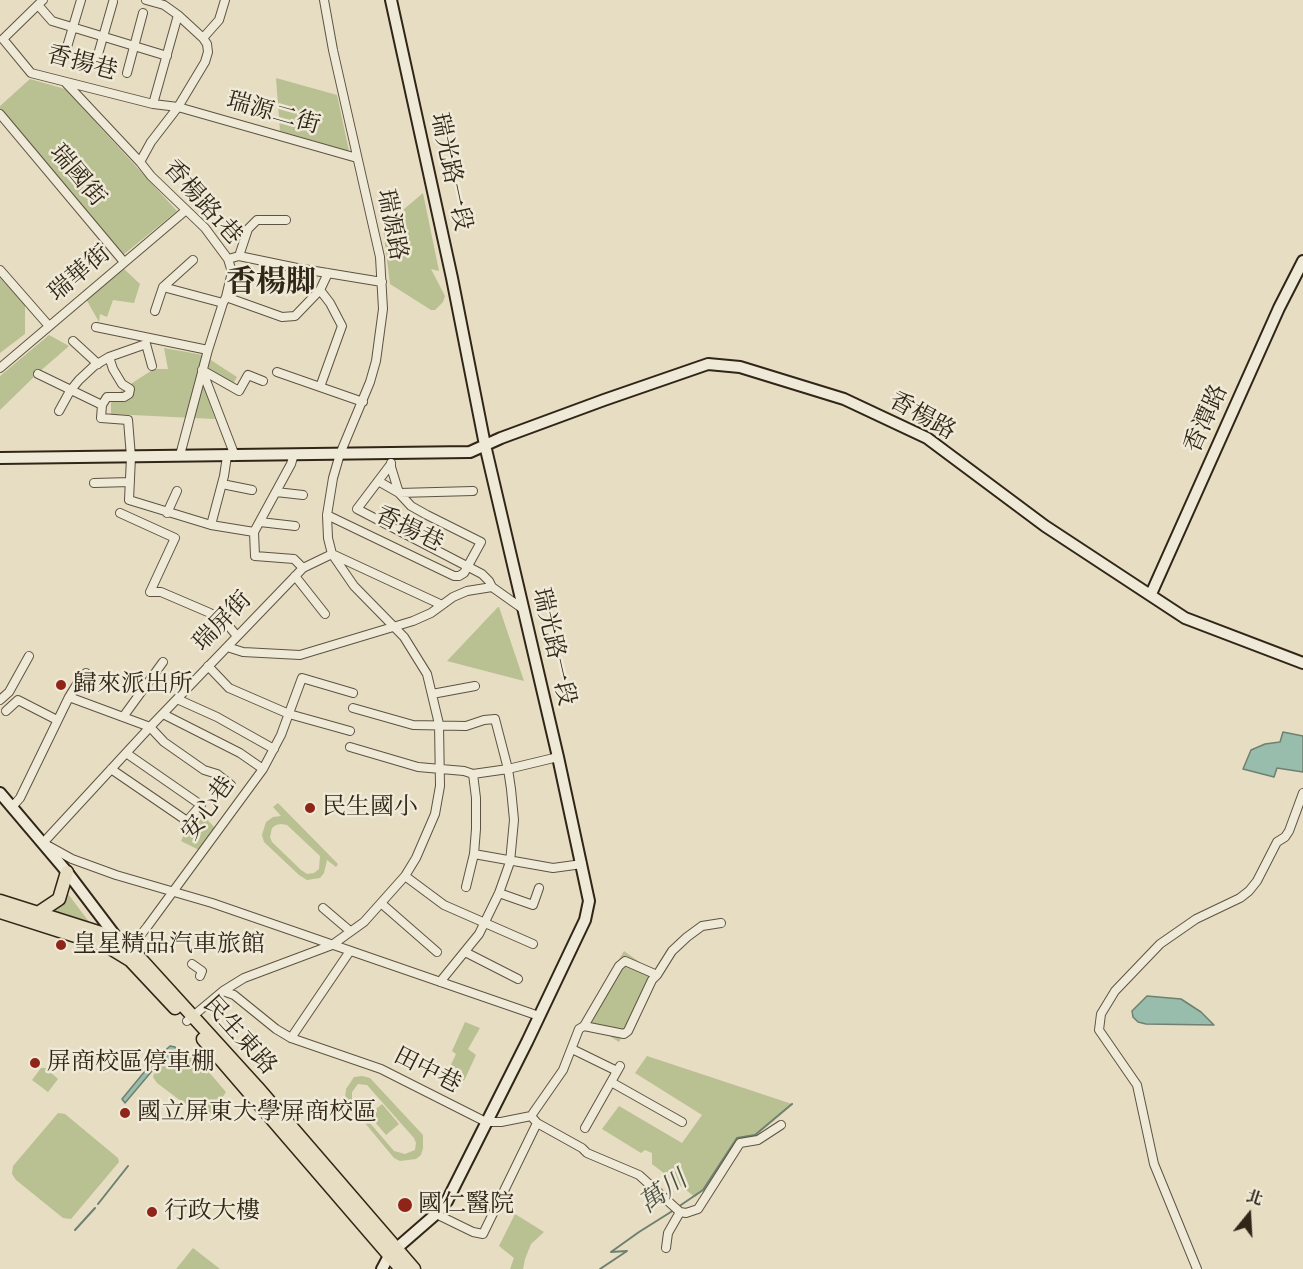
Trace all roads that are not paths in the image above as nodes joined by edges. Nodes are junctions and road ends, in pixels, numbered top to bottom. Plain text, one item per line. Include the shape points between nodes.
1 (81, 0) edge
2 (146, 0) edge
3 (225, 0) edge
4 (324, 0) edge
5 (391, 0) edge
6 (40, 2) edge
7 (113, 2) dead end
8 (143, 13) dead end
9 (178, 15) junction
10 (72, 27) junction
11 (103, 36) junction
12 (203, 38) junction
13 (1, 40) edge
14 (135, 46) junction
15 (166, 56) junction
16 (64, 57) dead end
17 (95, 65) dead end
18 (127, 73) dead end
19 (64, 81) junction
20 (153, 104) junction
21 (178, 107) junction
22 (0, 114) edge
23 (357, 158) junction
24 (140, 162) junction
25 (185, 211) junction
26 (286, 220) dead end
27 (239, 256) junction
28 (228, 259) junction
29 (193, 260) dead end
30 (1303, 261) edge
31 (123, 262) junction
32 (0, 270) edge
33 (328, 273) junction
34 (381, 282) junction
35 (163, 287) junction
36 (320, 290) junction
37 (225, 300) junction
38 (156, 311) dead end
39 (49, 326) junction
40 (96, 327) dead end
41 (73, 341) dead end
42 (208, 350) junction
43 (109, 357) junction
44 (98, 364) junction
45 (152, 366) dead end
46 (0, 368) edge
47 (202, 370) junction
48 (277, 372) dead end
49 (38, 374) dead end
50 (263, 381) dead end
51 (320, 387) junction
52 (70, 391) junction
53 (363, 402) junction
54 (102, 405) junction
55 (59, 411) dead end
56 (485, 445) junction
57 (294, 454) junction
58 (340, 454) junction
59 (180, 455) junction
60 (231, 456) junction
61 (131, 457) junction
62 (0, 458) edge
63 (392, 459) junction
64 (378, 481) junction
65 (130, 482) junction
66 (94, 483) dead end
67 (222, 484) junction
68 (252, 490) dead end
69 (177, 491) dead end
70 (473, 491) dead end
71 (276, 492) junction
72 (399, 493) junction
73 (303, 495) dead end
74 (120, 513) dead end
75 (167, 513) junction
76 (327, 515) junction
77 (260, 522) junction
78 (211, 525) junction
79 (295, 526) dead end
80 (254, 532) junction
81 (332, 554) junction
82 (468, 566) junction
83 (303, 568) junction
84 (295, 576) junction
85 (492, 587) junction
86 (1151, 594) junction
87 (442, 605) junction
88 (523, 609) junction
89 (326, 614) dead end
90 (395, 627) junction
91 (237, 636) junction
92 (227, 646) junction
93 (29, 656) dead end
94 (163, 662) dead end
95 (1303, 663) edge
96 (208, 666) junction
97 (86, 673) dead end
98 (475, 686) dead end
99 (353, 693) dead end
100 (432, 694) junction
101 (69, 697) junction
102 (177, 699) junction
103 (0, 700) edge
104 (353, 708) dead end
105 (6, 711) dead end
106 (163, 714) junction
107 (289, 714) junction
108 (123, 717) junction
109 (57, 720) junction
110 (439, 724) junction
111 (150, 727) junction
112 (350, 731) dead end
113 (350, 747) dead end
114 (273, 749) junction
115 (126, 753) junction
116 (558, 757) junction
117 (111, 769) junction
118 (263, 769) junction
119 (440, 769) junction
120 (508, 769) junction
121 (473, 774) junction
122 (231, 785) dead end
123 (0, 793) edge
124 (1303, 793) edge
125 (12, 807) junction
126 (43, 843) junction
127 (474, 854) junction
128 (510, 861) junction
129 (582, 864) junction
130 (67, 872) junction
131 (405, 876) junction
132 (466, 887) dead end
133 (539, 888) dead end
134 (173, 890) junction
135 (499, 893) junction
136 (0, 901) edge
137 (382, 904) junction
138 (322, 908) dead end
139 (0, 912) edge
140 (38, 913) junction
141 (485, 923) junction
142 (721, 923) dead end
143 (350, 931) junction
144 (122, 944) junction
145 (533, 944) dead end
146 (332, 945) junction
147 (350, 951) junction
148 (437, 952) dead end
149 (465, 952) junction
150 (130, 960) junction
151 (192, 964) dead end
152 (657, 975) junction
153 (200, 976) dead end
154 (518, 979) dead end
155 (440, 982) junction
156 (223, 992) junction
157 (539, 1016) junction
158 (190, 1019) junction
159 (581, 1027) junction
160 (291, 1038) junction
161 (572, 1049) junction
162 (611, 1082) junction
163 (531, 1116) junction
164 (486, 1122) junction
165 (682, 1122) dead end
166 (537, 1123) junction
167 (780, 1125) dead end
168 (585, 1128) dead end
169 (680, 1212) junction
170 (436, 1214) junction
171 (666, 1248) dead end
172 (393, 1251) junction
173 (382, 1269) edge
174 (401, 1269) edge
175 (414, 1269) edge
176 (1197, 1269) edge

1 - 10 street
2 - 9 street via 164,5
3 - 12 street via 219,20
4 - 23 street, 瑞源路
5 - 56 street, 瑞光路一段
6 - 10 street, 香揚巷 via 52,21
6 - 13 street, 香揚巷
7 - 11 street
8 - 14 street
9 - 12 street
9 - 15 street
10 - 11 street, 香揚巷
10 - 16 street
11 - 14 street, 香揚巷
11 - 17 street
12 - 21 street, 香楊路1巷 via 208,52 205,62
13 - 19 street, 香揚巷 via 31,73
14 - 15 street, 香揚巷
14 - 18 street
15 - 20 street
19 - 20 street, 香揚巷
19 - 24 street
20 - 21 street, 香揚巷
21 - 23 street, 瑞源二街
21 - 24 street, 香楊路1巷
22 - 31 street, 瑞國街
23 - 34 street, 瑞源路 via 378,249
24 - 25 street, 香楊路1巷
25 - 28 street, 香楊路1巷 via 205,228
25 - 31 street, 瑞華街
26 - 27 street via 257,220 248,229
27 - 28 street
27 - 33 street
28 - 37 street, 香楊路1巷 via 232,272
29 - 35 street
30 - 86 street, 香潭路
31 - 39 street, 瑞華街
32 - 39 street
33 - 34 street
33 - 36 street
34 - 53 street, 瑞源路 via 382,323
35 - 37 street
35 - 38 street
36 - 37 street via 295,316
36 - 51 street via 342,326
37 - 42 street, 香楊路1巷
39 - 46 street, 瑞華街
40 - 42 street
41 - 44 street
42 - 47 street, 香楊路1巷
43 - 44 street
43 - 45 street via 146,344
43 - 54 street via 122,384 130,389 124,397 107,396
44 - 52 street
47 - 50 street via 238,391 248,375
47 - 59 street
47 - 60 street
48 - 51 street
49 - 52 street
51 - 53 street
52 - 54 street
52 - 55 street
53 - 58 street, 瑞源路
54 - 61 street via 101,418 128,420
56 - 63 street via 470,452
56 - 86 street, 香楊路 via 708,364 740,367 844,399 927,438 1045,526
56 - 88 street, 瑞光路一段
57 - 58 street
57 - 60 street
57 - 71 street
58 - 63 street
58 - 76 street
59 - 60 street
59 - 61 street
60 - 67 street
61 - 62 street
61 - 65 street
63 - 64 street
63 - 72 street
64 - 72 street
64 - 82 street via 357,509
65 - 66 street
65 - 75 street via 129,500
67 - 68 street
67 - 78 street
69 - 75 street
70 - 72 street
71 - 73 street
71 - 77 street
72 - 82 street via 411,506 481,542
74 - 91 street via 175,538 150,592 161,592 210,613
75 - 78 street
76 - 81 street
76 - 82 street, 香揚巷 via 454,576 464,573
77 - 79 street
77 - 80 street
78 - 80 street
80 - 83 street via 255,556 294,559
81 - 83 street, 瑞屏街
81 - 87 street
81 - 90 street via 354,586
82 - 85 street via 489,580
83 - 84 street, 瑞屏街
84 - 89 street
84 - 91 street, 瑞屏街
85 - 87 street via 467,591
85 - 88 street
86 - 95 street, 香楊路 via 1185,618
87 - 90 street
88 - 116 street, 瑞光路一段
90 - 92 street via 300,655 243,652
90 - 100 street via 427,674
91 - 92 street, 瑞屏街
92 - 96 street, 瑞屏街
93 - 103 street via 9,692
94 - 108 street
96 - 102 street, 瑞屏街
96 - 107 street via 229,688
97 - 101 street
98 - 100 street
99 - 107 street, 安心巷 via 302,678
100 - 110 street
101 - 108 street
101 - 109 street
102 - 106 street, 瑞屏街
102 - 114 street
104 - 110 street via 413,725
105 - 109 street via 18,700
106 - 111 street, 瑞屏街
106 - 118 street
107 - 112 street
107 - 114 street, 安心巷
108 - 111 street
109 - 125 street
110 - 119 street
110 - 120 street via 466,726 495,719
111 - 115 street, 瑞屏街
111 - 122 street via 170,746
113 - 119 street via 418,767
114 - 118 street, 安心巷
115 - 117 street, 瑞屏街
115 - 117 street via 201,805 187,821
116 - 120 street
116 - 129 street, 瑞光路一段
117 - 126 street, 瑞屏街
118 - 134 street, 安心巷
119 - 121 street
119 - 131 street via 435,814
120 - 121 street
120 - 128 street via 514,820
121 - 127 street
123 - 125 street, 民生東路
124 - 176 street via 1289,831 1277,842 1257,881 1240,898 1196,919 1160,944 1115,991 1101,1014 1099,1030 1137,1085 1154,1164
125 - 126 street, 民生東路
126 - 130 street, 民生東路
126 - 134 street via 72,859 116,875
127 - 128 street
127 - 132 street
128 - 129 street via 553,868
128 - 135 street
129 - 157 street, 瑞光路一段 via 588,910
130 - 140 main road via 59,898
130 - 144 street, 民生東路
131 - 137 street
131 - 141 street via 444,904
133 - 135 street via 534,905
134 - 144 street, 安心巷 via 139,937
134 - 146 street
135 - 141 street
136 - 140 main road
137 - 143 street
137 - 148 street
138 - 143 street
139 - 150 main road via 107,945
140 - 144 main road via 102,933
141 - 145 street
141 - 149 street
142 - 152 street via 702,926 687,937 672,951
143 - 146 street
144 - 150 street, 民生東路
144 - 158 main road, 民生東路 via 138,956
146 - 147 street
146 - 156 street via 244,978
147 - 155 street
147 - 160 street
149 - 154 street
149 - 155 street
150 - 158 main road, 民生東路
151 - 153 street via 202,971
152 - 159 street via 624,1034
152 - 159 street via 625,960
155 - 157 street
156 - 158 street
156 - 160 street, 田中巷 via 234,995
157 - 164 street, 瑞光路一段
158 - 172 main road, 民生東路
159 - 161 street
160 - 164 street, 田中巷 via 381,1069
161 - 162 street via 619,1069
161 - 163 street via 563,1070
162 - 165 street
162 - 168 street
163 - 164 street
163 - 166 street
164 - 170 street, 瑞光路一段 via 447,1201
166 - 169 street via 587,1153 639,1175
166 - 170 street via 483,1234
167 - 169 street via 758,1140 740,1143 698,1209
169 - 171 street via 668,1233
170 - 172 street, 瑞光路一段
172 - 173 street
172 - 174 main road, 民生東路
172 - 175 main road, 民生東路

